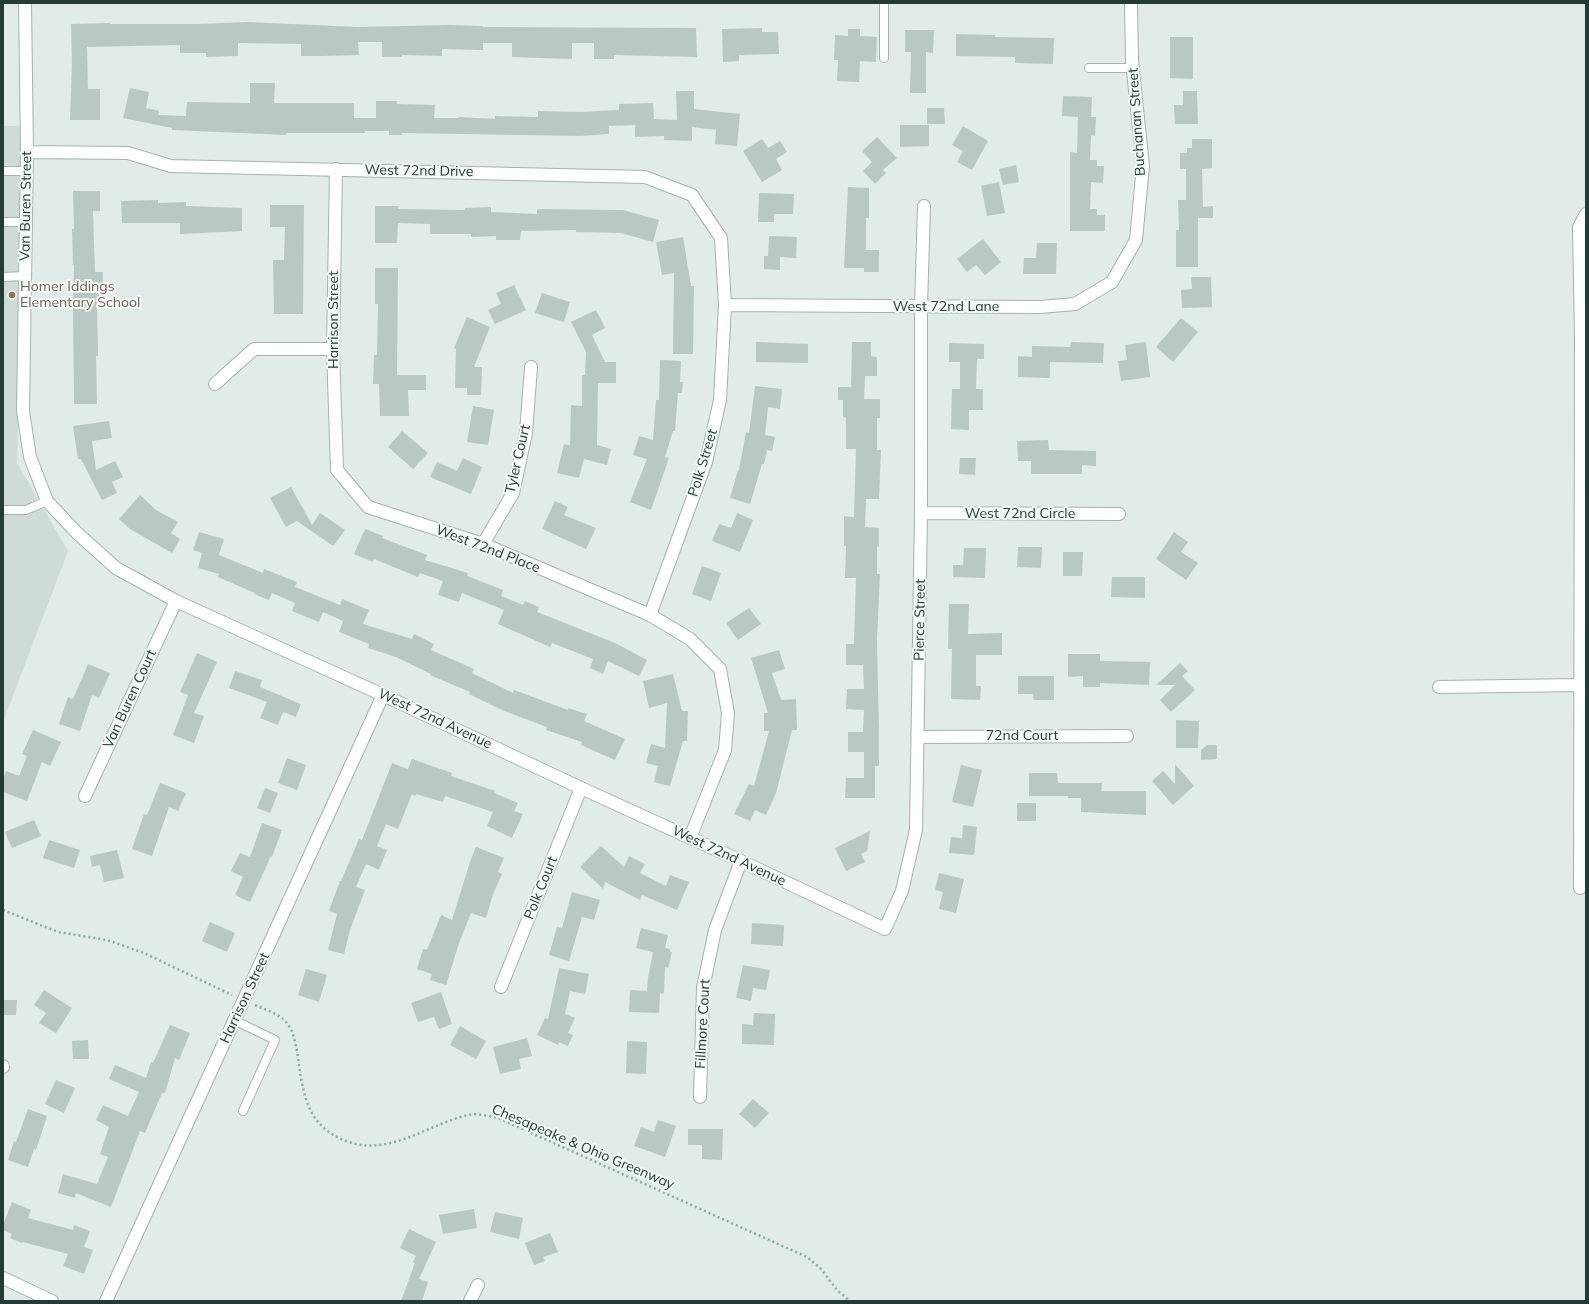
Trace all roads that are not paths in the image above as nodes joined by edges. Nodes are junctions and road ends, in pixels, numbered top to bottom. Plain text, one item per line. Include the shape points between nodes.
1 (25, 3) edge
2 (884, 3) edge
3 (1131, 3) edge
4 (884, 58) dead end
5 (1089, 68) dead end
6 (1133, 68) junction
7 (27, 152) junction
8 (336, 169) junction
9 (26, 171) junction
10 (3, 172) edge
11 (924, 206) dead end
12 (1586, 214) edge
13 (3, 222) edge
14 (26, 222) junction
15 (1136, 240) joint
16 (25, 276) junction
17 (3, 277) edge
18 (725, 305) junction
19 (922, 306) junction
20 (333, 349) junction
21 (531, 367) dead end
22 (215, 384) dead end
23 (30, 457) joint
24 (337, 470) joint
25 (47, 501) junction
26 (3, 510) edge
27 (921, 513) junction
28 (1119, 514) dead end
29 (483, 544) junction
30 (176, 601) junction
31 (650, 616) junction
32 (1580, 685) junction
33 (1439, 687) dead end
34 (383, 695) junction
35 (918, 736) junction
36 (1127, 736) dead end
37 (582, 788) junction
38 (85, 796) dead end
39 (690, 838) junction
40 (741, 860) junction
41 (1580, 888) dead end
42 (885, 929) joint
43 (501, 987) dead end
44 (234, 1020) junction
45 (700, 1097) dead end
46 (243, 1111) dead end
47 (3, 1278) edge
48 (478, 1285) dead end
49 (52, 1301) edge
50 (106, 1301) edge
51 (470, 1301) edge

1 - 7 street, Van Buren Street
2 - 4 lane
3 - 6 street, Buchanan Street
5 - 6 lane
6 - 15 street, Buchanan Street via 1142,166
7 - 8 street, West 72nd Drive via 128,153 171,166
7 - 9 street, Van Buren Street
8 - 18 street, West 72nd Drive via 645,177 692,195 721,238
8 - 20 street, Harrison Street
9 - 10 lane
9 - 14 street, Van Buren Street
11 - 19 street, Pierce Street
12 - 32 street via 1579,228
13 - 14 lane
14 - 16 street, Van Buren Street
15 - 19 street, West 72nd Lane via 1112,282 1075,304 1040,307
16 - 17 lane
16 - 23 street, Van Buren Street via 23,412
18 - 19 street, West 72nd Lane
18 - 31 street, Polk Street via 720,400 706,462
19 - 27 street, Pierce Street
20 - 22 street via 254,349
20 - 24 street, Harrison Street
21 - 29 street, Tyler Court via 526,433 513,494
23 - 25 street, West 72nd Avenue
24 - 29 street, West 72nd Place via 368,507
25 - 26 lane via 26,510
25 - 30 street, West 72nd Avenue via 77,533 116,568
27 - 28 street, West 72nd Circle
27 - 35 street, Pierce Street
29 - 31 street, West 72nd Place
30 - 34 street, West 72nd Avenue
30 - 38 street, Van Buren Court
31 - 39 street via 690,639 720,669 728,713 725,750
32 - 33 street
32 - 41 street
34 - 37 street, West 72nd Avenue
34 - 44 street, Harrison Street
35 - 36 street, 72nd Court
35 - 42 street, Pierce Street via 916,830 902,891
37 - 39 street, West 72nd Avenue
37 - 43 street, Polk Court
39 - 40 street, West 72nd Avenue
40 - 42 street, West 72nd Avenue
40 - 45 street, Fillmore Court via 715,930 703,988
44 - 46 lane via 275,1040
44 - 50 street, Harrison Street
47 - 49 street
48 - 51 street

